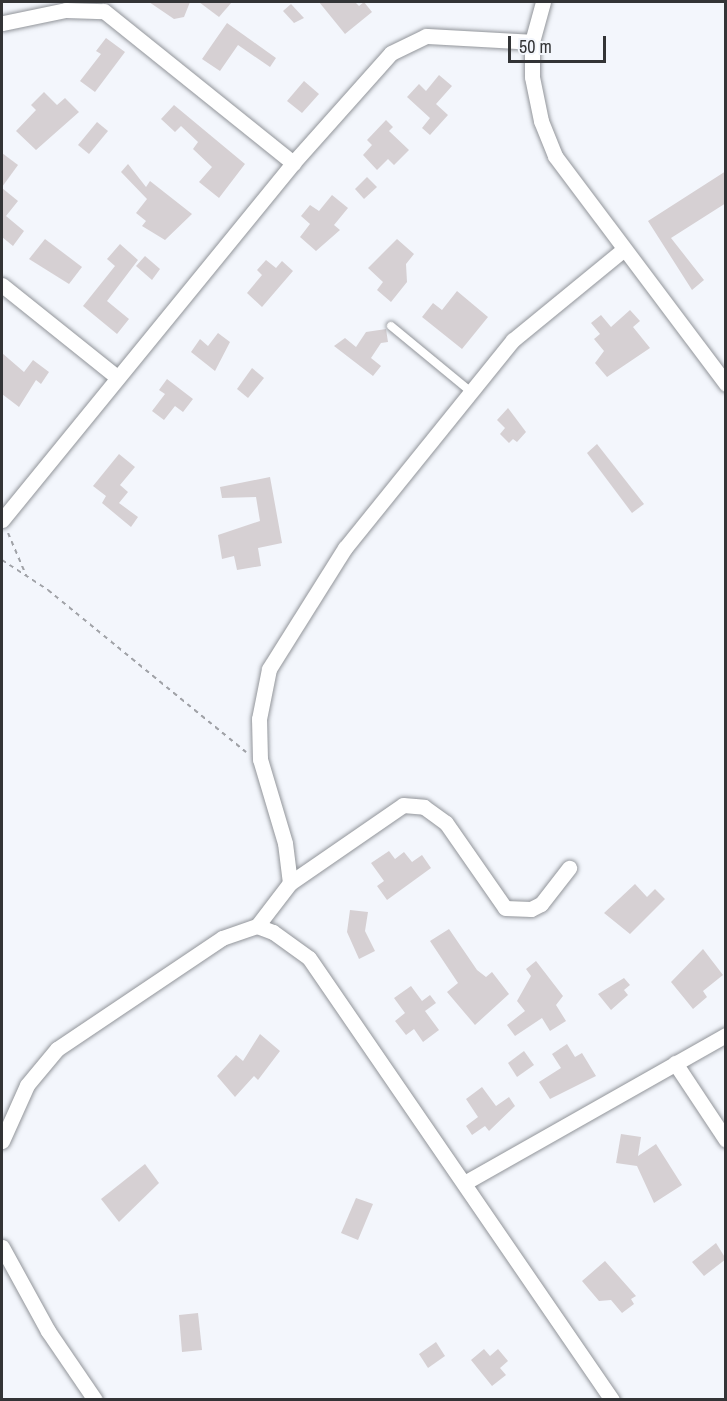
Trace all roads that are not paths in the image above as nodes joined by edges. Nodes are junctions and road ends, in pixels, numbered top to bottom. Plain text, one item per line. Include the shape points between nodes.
1 (543, 2) edge
2 (3, 23) dead end
3 (532, 42) junction
4 (293, 163) junction
5 (623, 250) junction
6 (2, 285) edge
7 (391, 326) dead end
8 (117, 378) junction
9 (726, 384) edge
10 (471, 392) junction
11 (4, 517) edge
12 (569, 868) dead end
13 (290, 883) junction
14 (257, 926) junction
15 (726, 1035) edge
16 (675, 1063) junction
17 (726, 1140) edge
18 (2, 1141) edge
19 (466, 1182) junction
20 (2, 1247) edge
21 (95, 1400) edge
22 (612, 1400) edge

1 - 3 street
2 - 4 street via 66,10 104,11
3 - 4 street via 438,35 403,43
3 - 5 street via 534,91 547,138 564,171
4 - 8 street
5 - 9 street
5 - 10 street via 524,328
6 - 8 street
7 - 10 lane
8 - 11 street
10 - 13 street via 345,549 269,669 260,719 260,759 285,843
12 - 13 street via 541,904 531,909 505,908 446,823 434,812 414,805 394,808
13 - 14 street
14 - 18 street via 222,938 57,1049 27,1085
14 - 19 street via 285,938 309,958
15 - 16 street
16 - 17 street
16 - 19 street
19 - 22 street
20 - 21 street via 48,1331

